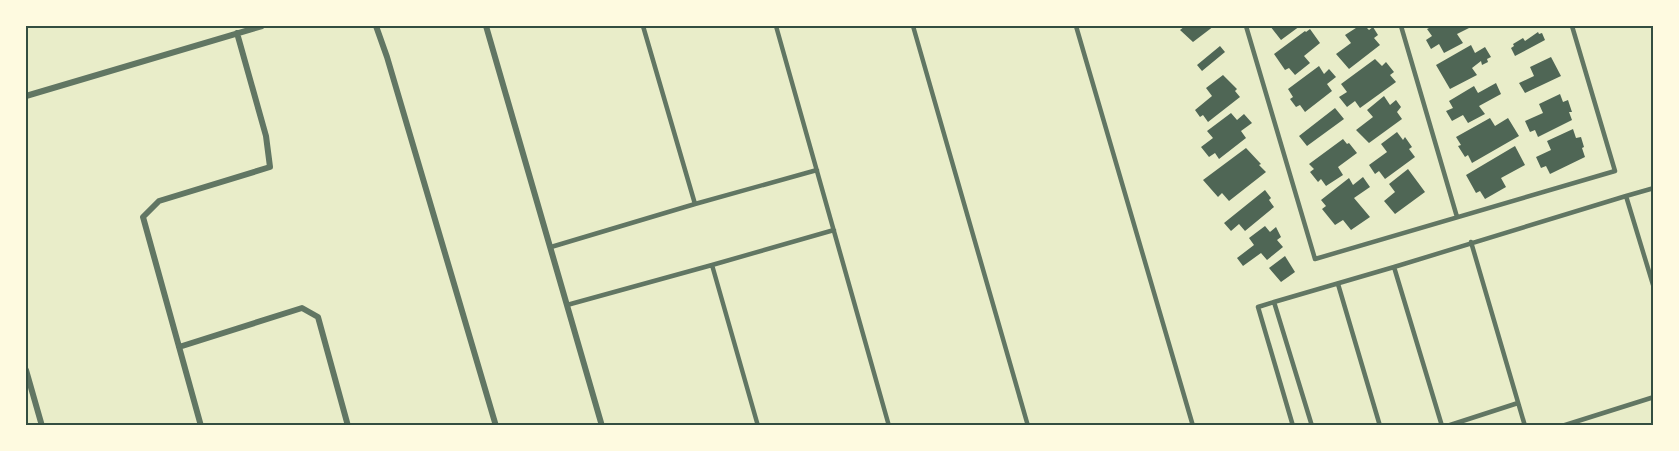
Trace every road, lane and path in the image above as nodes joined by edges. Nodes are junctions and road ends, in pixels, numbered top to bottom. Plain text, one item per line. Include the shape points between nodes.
1 (262, 26) edge
2 (376, 26) edge
3 (486, 26) edge
4 (643, 26) edge
5 (776, 26) edge
6 (913, 26) edge
7 (1077, 26) edge
8 (1246, 26) edge
9 (1401, 26) edge
10 (1572, 26) edge
11 (237, 33) junction
12 (26, 96) edge
13 (817, 171) junction
14 (1653, 188) edge
15 (1626, 195) junction
16 (696, 204) junction
17 (1457, 217) junction
18 (834, 230) junction
19 (1471, 242) junction
20 (550, 247) junction
21 (712, 265) junction
22 (1394, 267) junction
23 (1338, 284) junction
24 (1653, 288) edge
25 (1274, 302) junction
26 (567, 306) junction
27 (179, 347) junction
28 (26, 370) edge
29 (1653, 397) edge
30 (1518, 403) junction
31 (42, 426) edge
32 (201, 426) edge
33 (348, 426) edge
34 (496, 426) edge
35 (602, 426) edge
36 (758, 426) edge
37 (889, 426) edge
38 (1028, 426) edge
39 (1193, 426) edge
40 (1293, 426) edge
41 (1312, 426) edge
42 (1380, 426) edge
43 (1442, 426) edge
44 (1447, 426) edge
45 (1525, 426) edge
46 (1562, 426) edge

1 - 11 street
2 - 34 street
3 - 20 street
4 - 16 lane
5 - 13 lane
6 - 38 lane
7 - 39 lane
8 - 17 lane via 1315,259
9 - 17 lane
10 - 17 lane via 1615,171
11 - 12 street
11 - 27 street via 266,136 270,166 159,201 142,217
13 - 16 lane
13 - 18 lane
14 - 15 lane
15 - 19 lane
15 - 24 lane
16 - 20 lane
18 - 21 lane
18 - 37 lane
19 - 22 lane
19 - 30 lane
20 - 26 street
21 - 26 lane
21 - 36 lane
22 - 23 lane
22 - 43 lane
23 - 25 lane
23 - 42 lane
25 - 40 lane via 1258,307
25 - 41 lane
26 - 35 street
27 - 32 street
27 - 33 street via 302,308 318,317
28 - 31 street
29 - 46 lane
30 - 44 lane
30 - 45 lane

